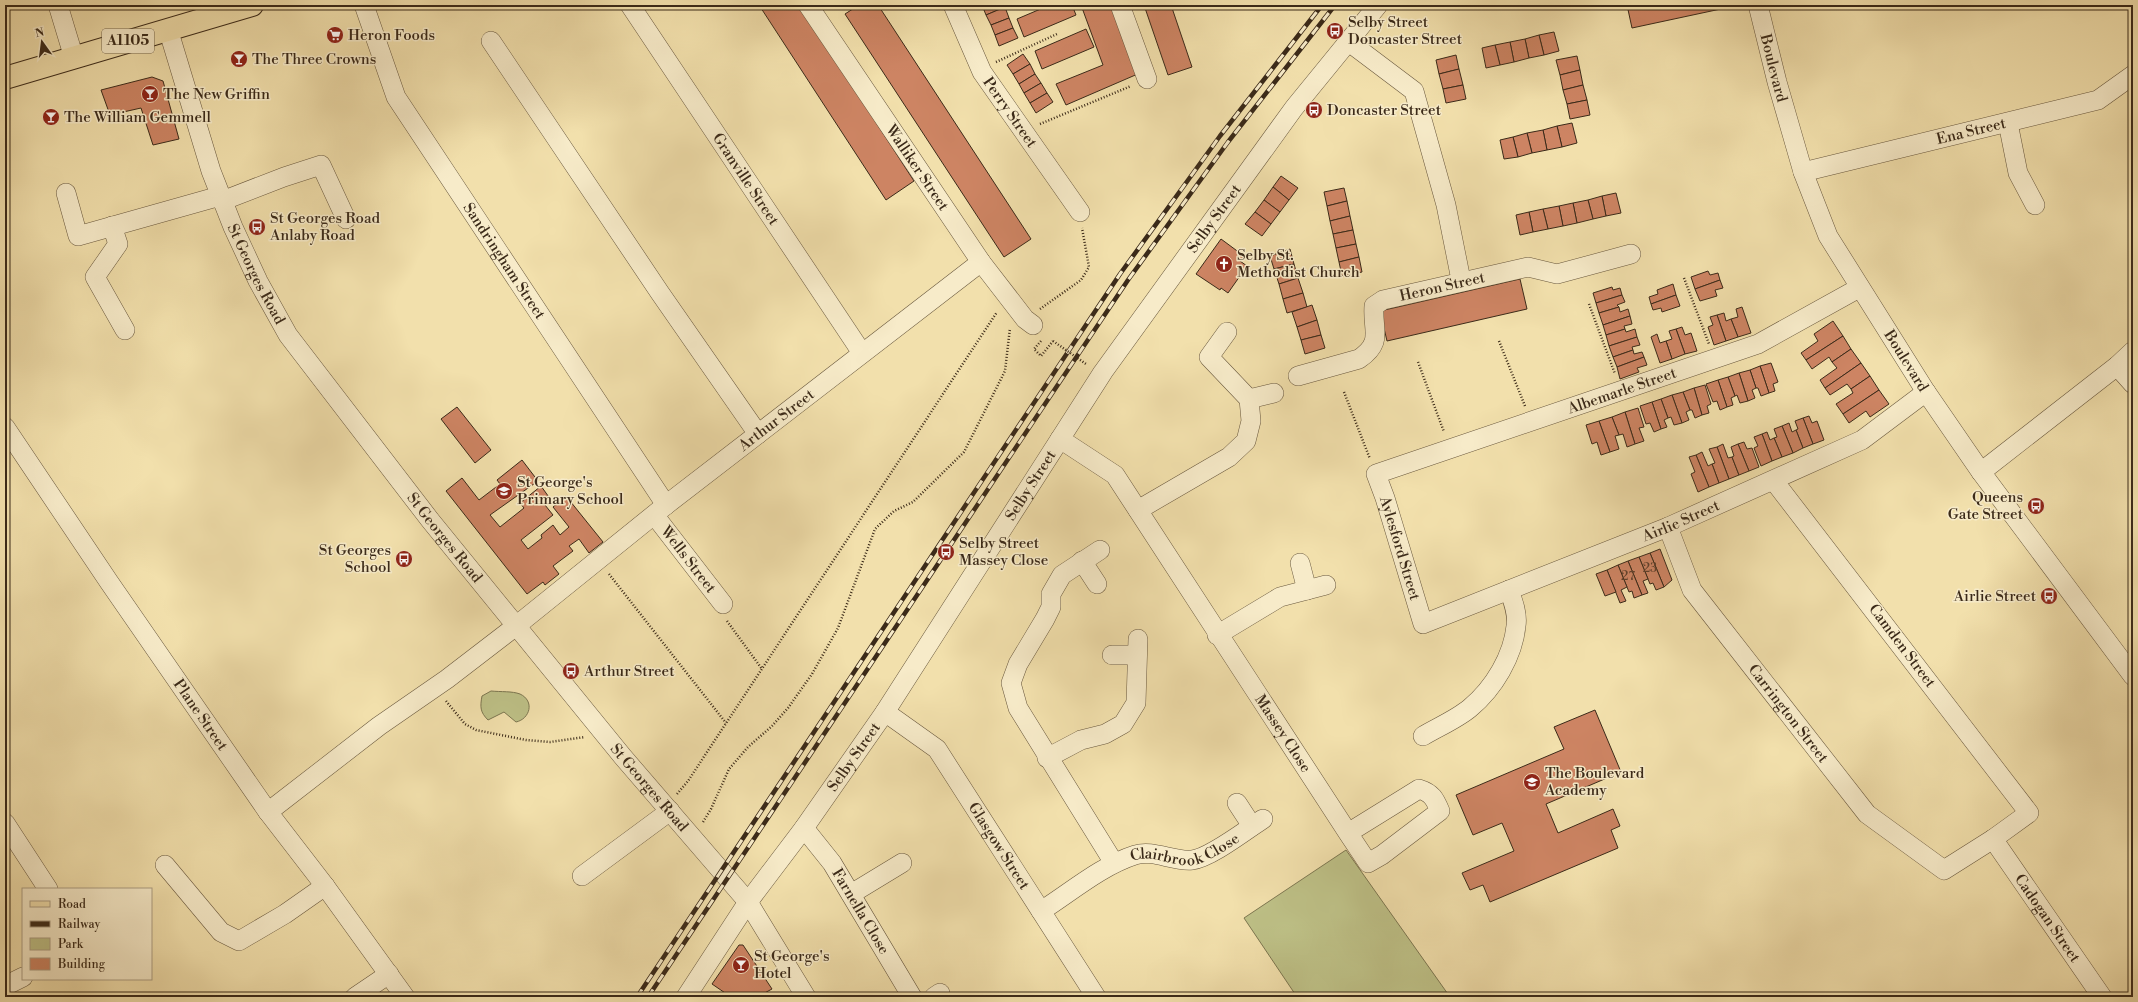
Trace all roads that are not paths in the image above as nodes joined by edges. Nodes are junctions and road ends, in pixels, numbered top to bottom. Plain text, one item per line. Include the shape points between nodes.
1 (58, 5) edge
2 (252, 5) edge
3 (364, 5) edge
4 (630, 5) edge
5 (808, 5) edge
6 (953, 5) edge
7 (1120, 5) edge
8 (1378, 5) edge
9 (1758, 5) edge
10 (168, 29) junction
11 (491, 41) dead end
12 (1349, 42) junction
13 (74, 58) junction
14 (2133, 75) edge
15 (5, 78) edge
16 (1147, 79) road end
17 (2008, 123) junction
18 (1803, 172) junction
19 (66, 192) dead end
20 (221, 198) junction
21 (2035, 205) dead end
22 (1080, 212) road end
23 (346, 219) dead end
24 (112, 226) junction
25 (1631, 254) dead end
26 (981, 262) junction
27 (1461, 280) junction
28 (1859, 288) junction
29 (1029, 322) road end
30 (125, 330) dead end
31 (1227, 332) dead end
32 (2133, 351) edge
33 (862, 353) junction
34 (2117, 366) junction
35 (1298, 376) dead end
36 (2133, 384) edge
37 (1926, 392) junction
38 (1274, 393) dead end
39 (1249, 399) junction
40 (5, 427) edge
41 (758, 434) junction
42 (1060, 439) junction
43 (1981, 472) junction
44 (1376, 474) joint
45 (1774, 480) junction
46 (1138, 510) junction
47 (660, 511) junction
48 (1668, 527) junction
49 (1100, 550) dead end
50 (1082, 561) junction
51 (1300, 564) dead end
52 (1097, 584) dead end
53 (1326, 585) dead end
54 (1308, 590) junction
55 (1509, 590) junction
56 (723, 604) road end
57 (1422, 624) joint
58 (516, 626) junction
59 (1218, 635) junction
60 (1112, 655) dead end
61 (2133, 676) edge
62 (885, 712) junction
63 (1422, 736) dead end
64 (1047, 758) junction
65 (1237, 803) dead end
66 (668, 809) junction
67 (268, 812) junction
68 (5, 823) edge
69 (804, 828) junction
70 (1348, 833) junction
71 (1993, 840) junction
72 (902, 863) dead end
73 (1114, 863) junction
74 (165, 864) dead end
75 (582, 876) dead end
76 (325, 886) junction
77 (47, 888) edge
78 (851, 894) junction
79 (748, 902) junction
80 (1041, 911) junction
81 (389, 974) junction
82 (22, 978) edge
83 (5, 986) edge
84 (355, 997) edge
85 (405, 997) edge
86 (686, 997) edge
87 (806, 997) edge
88 (912, 997) edge
89 (1096, 997) edge
90 (2102, 997) edge

1 - 13 street
2 - 10 main road, A1105
3 - 47 street, Sandringham Street via 396,97
4 - 33 street, Granville Street
5 - 26 street, Walliker Street
6 - 22 street, Perry Street via 981,69
7 - 16 street
8 - 12 street, Selby Street
9 - 18 street, Boulevard
10 - 13 main road, A1105
10 - 20 street, St Georges Road
11 - 41 street via 664,300
12 - 27 street via 1414,92 1446,205
12 - 42 street, Selby Street via 1294,108 1103,372
13 - 15 main road, A1105
14 - 17 street, Ena Street via 2098,100
17 - 18 street, Ena Street
17 - 21 street via 2018,174
18 - 28 street, Boulevard via 1828,236
19 - 24 street via 78,236
20 - 23 street via 321,165
20 - 24 street
20 - 58 street, St Georges Road via 258,281 288,334 430,520
24 - 30 street via 118,244 95,277
25 - 27 street, Heron Street via 1557,274 1528,266
26 - 29 street, Walliker Street
26 - 33 street, Arthur Street
27 - 35 street, Heron Street via 1377,302 1373,312 1376,338 1368,353
28 - 37 street, Boulevard
28 - 44 street, Albemarle Street via 1758,344
31 - 39 street via 1209,357
32 - 34 street
33 - 41 street, Arthur Street
34 - 36 street
34 - 43 street
37 - 43 street, Boulevard
37 - 45 street, Airlie Street via 1862,440
38 - 39 street
39 - 46 street via 1252,421 1246,441 1229,457
40 - 67 street, Plane Street
41 - 47 street, Arthur Street
42 - 46 street, Massey Close via 1115,475
42 - 62 street, Selby Street
43 - 61 street, Boulevard
44 - 57 street, Aylesford Street
45 - 48 street, Airlie Street
45 - 71 street, Camden Street via 2029,813
46 - 59 street, Massey Close
47 - 56 street, Wells Street
47 - 58 street, Arthur Street
48 - 55 street, Airlie Street
48 - 71 street, Carrington Street via 1692,590 1867,814 1944,870
49 - 50 street, Clairbrook Close
50 - 52 street
50 - 64 street, Clairbrook Close via 1062,575 1051,594 1051,607 1046,619 1018,664 1011,682 1018,708
51 - 54 street
53 - 54 street
54 - 59 street via 1280,597
55 - 57 street, Airlie Street
55 - 63 street via 1517,625 1513,643 1497,678 1470,708
58 - 66 street, St Georges Road
58 - 67 street, Arthur Street via 436,687 379,726
59 - 70 street, Massey Close
60 - 64 street via 1138,647 1136,703 1123,724 1106,734 1080,740
62 - 69 street, Selby Street
62 - 80 street, Glasgow Street via 937,749
64 - 73 street, Clairbrook Close
65 - 73 street, Clairbrook Close via 1257,823 1207,855 1192,860 1177,860 1160,855 1137,854
66 - 75 street
66 - 79 street, St Georges Road
67 - 76 street, Plane Street
68 - 77 street
69 - 78 street, Farnella Close via 832,863
69 - 79 street, Selby Street
70 - 70 street, Massey Close via 1419,789 1429,792 1440,811 1368,863
71 - 90 street, Cadogan Street
72 - 78 street
73 - 80 street, Clairbrook Close
74 - 76 street via 221,932 239,940 285,914
76 - 81 street, Plane Street
78 - 88 street, Farnella Close
79 - 86 street, Selby Street
79 - 87 street, St Georges Road
80 - 89 street, Glasgow Street
81 - 84 street
81 - 85 street, Plane Street
82 - 83 street

